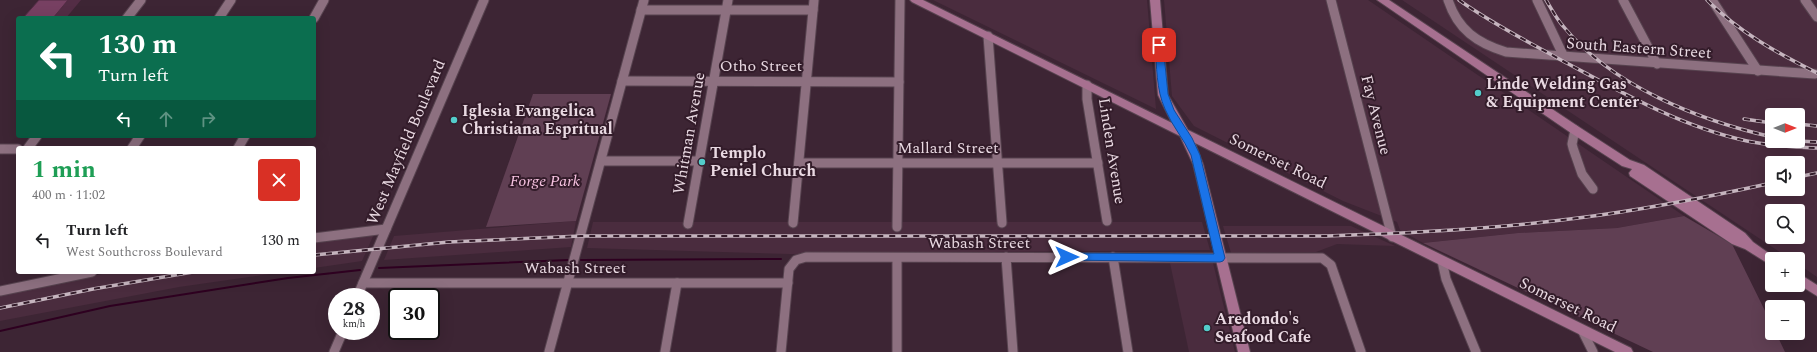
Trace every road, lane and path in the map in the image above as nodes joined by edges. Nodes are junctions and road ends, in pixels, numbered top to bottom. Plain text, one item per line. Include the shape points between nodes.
1 (141, 0) edge
2 (232, 0) edge
3 (324, 0) edge
4 (484, 0) edge
5 (644, 0) edge
6 (728, 0) edge
7 (814, 0) edge
8 (900, 0) edge
9 (915, 0) edge
10 (1155, 0) edge
11 (1331, 0) edge
12 (1382, 0) edge
13 (1448, 0) edge
14 (1537, 0) edge
15 (1623, 0) edge
16 (1712, 0) edge
17 (1805, 0) edge
18 (641, 10) junction
19 (726, 10) junction
20 (813, 10) junction
21 (129, 16) edge
22 (220, 16) edge
23 (315, 16) edge
24 (1817, 17) edge
25 (988, 36) junction
26 (1564, 57) junction
27 (1657, 64) junction
28 (1758, 71) junction
29 (1815, 74) dead end
30 (622, 81) junction
31 (713, 81) junction
32 (807, 81) junction
33 (899, 82) junction
34 (1087, 85) junction
35 (1575, 130) junction
36 (1184, 133) junction
37 (0, 149) edge
38 (16, 149) edge
39 (601, 161) junction
40 (699, 161) junction
41 (799, 163) junction
42 (898, 163) junction
43 (998, 163) junction
44 (1098, 163) junction
45 (1593, 189) dead end
46 (1107, 221) dead end
47 (1002, 223) dead end
48 (688, 224) dead end
49 (794, 224) dead end
50 (897, 226) dead end
51 (386, 229) junction
52 (1392, 237) junction
53 (316, 238) edge
54 (1765, 256) edge
55 (1006, 257) junction
56 (1113, 257) junction
57 (897, 258) junction
58 (1220, 258) junction
59 (1442, 261) junction
60 (70, 274) edge
61 (48, 276) edge
62 (569, 283) junction
63 (677, 283) junction
64 (788, 283) junction
65 (1805, 283) edge
66 (363, 284) junction
67 (361, 288) edge
68 (0, 291) edge
69 (1817, 291) edge
70 (1582, 330) junction
71 (339, 340) edge
72 (334, 352) edge
73 (549, 352) edge
74 (665, 352) edge
75 (781, 352) edge
76 (897, 352) edge
77 (1013, 352) edge
78 (1128, 352) edge
79 (1244, 352) edge
80 (1361, 352) edge
81 (1476, 352) edge
82 (1593, 352) edge
83 (1626, 352) edge

1 - 21 street
2 - 22 street
3 - 23 street
4 - 51 street, West Mayfield Boulevard
5 - 18 street
6 - 19 street, Whitman Avenue
7 - 20 street
8 - 33 street
9 - 25 main road, Somerset Road
10 - 36 main road via 1164,94
11 - 52 street, Fay Avenue
12 - 35 main road
13 - 26 street, South Eastern Street via 1455,18 1467,30 1476,38 1499,50
14 - 26 street
15 - 27 street
16 - 28 street
17 - 24 street
18 - 19 street
18 - 30 street
19 - 20 street
19 - 31 street, Whitman Avenue
20 - 32 street
25 - 34 main road, Somerset Road
25 - 43 street
26 - 27 street, South Eastern Street
27 - 28 street, South Eastern Street
28 - 29 street, South Eastern Street
30 - 31 street, Otho Street
30 - 39 street
31 - 32 street, Otho Street
31 - 40 street, Whitman Avenue
32 - 33 street, Otho Street
32 - 41 street
33 - 42 street
34 - 36 main road, Somerset Road
34 - 44 street, Linden Avenue
35 - 45 street via 1572,144 1576,158 1582,174
35 - 54 main road via 1736,241 1749,245
36 - 52 main road, Somerset Road
36 - 58 main road via 1198,164
37 - 38 street
39 - 40 street
39 - 62 street
40 - 48 street, Whitman Avenue
41 - 42 street, Mallard Street
41 - 49 street
42 - 43 street, Mallard Street
42 - 50 street
43 - 44 street, Mallard Street
43 - 47 street
44 - 46 street, Linden Avenue
51 - 53 street
51 - 66 street, West Mayfield Boulevard
52 - 59 main road, Somerset Road
55 - 56 street, Wabash Street
55 - 57 street, Wabash Street
55 - 77 street
56 - 58 street, Wabash Street
56 - 78 street
57 - 64 street, Wabash Street via 796,259 789,269
57 - 76 street
58 - 79 main road
58 - 80 street, Wabash Street via 1318,258 1329,262
59 - 70 main road, Somerset Road
59 - 81 street via 1446,280
60 - 61 street
61 - 68 street
62 - 63 street, Wabash Street
62 - 66 street, Wabash Street
62 - 73 street
63 - 64 street, Wabash Street
63 - 74 street
64 - 75 street
65 - 69 main road
66 - 67 street, West Mayfield Boulevard
70 - 82 street
70 - 83 main road, Somerset Road
71 - 72 street

